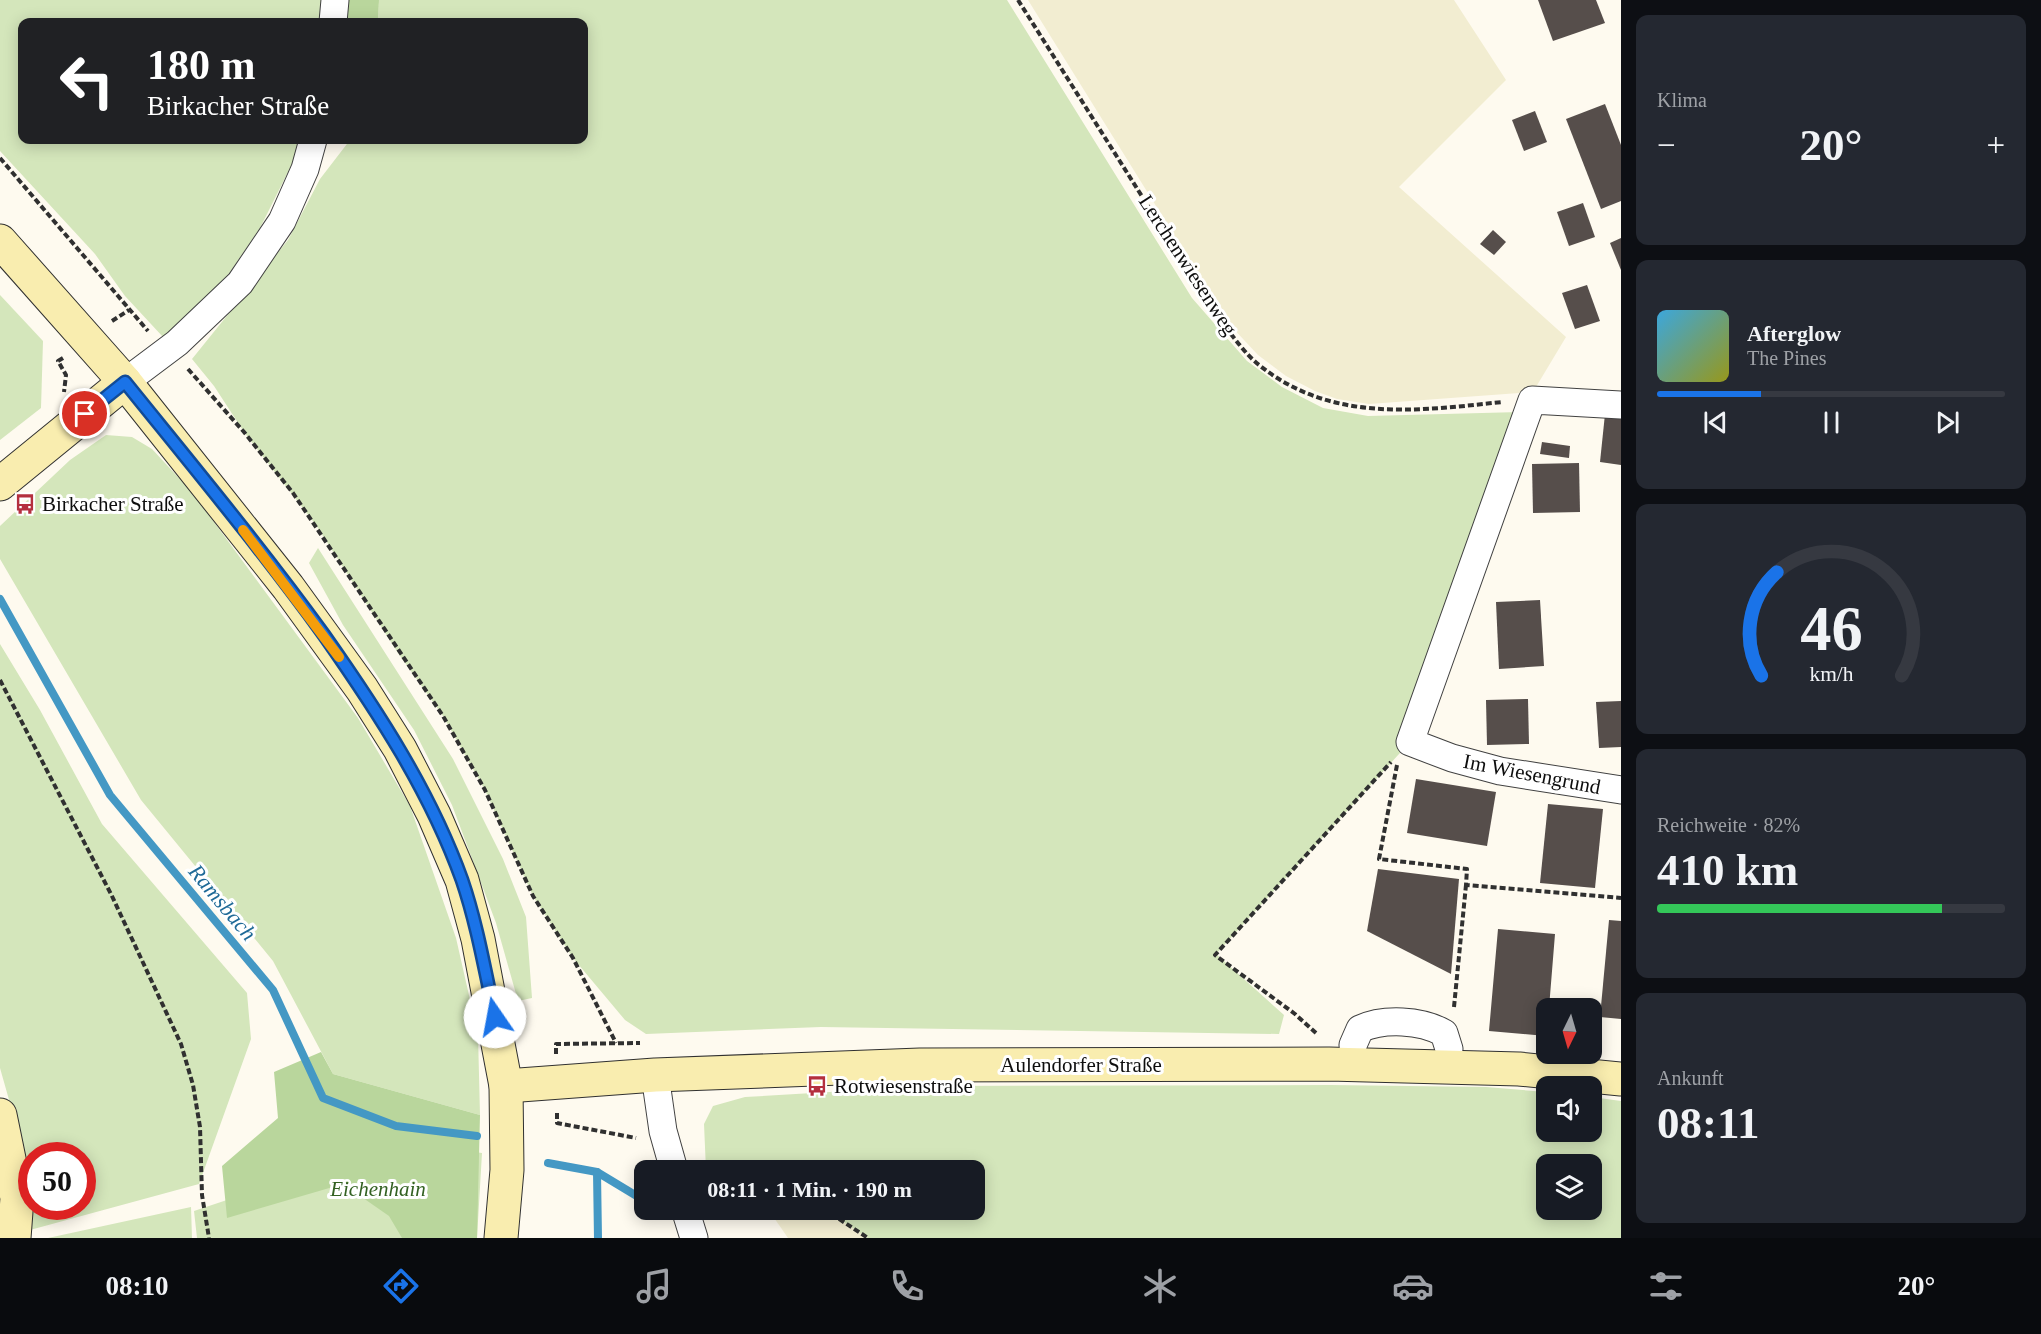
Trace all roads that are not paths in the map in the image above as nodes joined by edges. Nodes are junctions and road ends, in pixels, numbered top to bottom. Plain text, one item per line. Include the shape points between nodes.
1 (335, 0) edge
2 (333, 18) edge
3 (312, 144) edge
4 (0, 242) edge
5 (125, 382) junction
6 (1621, 405) edge
7 (0, 484) edge
8 (1621, 790) edge
9 (1449, 1049) dead end
10 (1341, 1054) junction
11 (655, 1075) junction
12 (1621, 1079) edge
13 (506, 1086) junction
14 (0, 1114) edge
15 (671, 1160) edge
16 (688, 1220) edge
17 (14, 1238) edge
18 (501, 1238) edge
19 (694, 1238) edge

1 - 2 street
3 - 5 street via 282,222 240,283 166,351
4 - 5 main road
5 - 7 main road
5 - 13 main road via 288,587 400,748 462,880 481,950
6 - 8 street, Im Wiesengrund via 1532,400 1405,747 1500,771
9 - 10 street via 1444,1033 1430,1025 1376,1022 1360,1029
10 - 11 main road, Aulendorfer Straße
10 - 12 main road, Aulendorfer Straße
11 - 13 main road, Aulendorfer Straße
11 - 15 street
13 - 18 main road via 507,1170
14 - 17 main road via 17,1198
16 - 19 street

